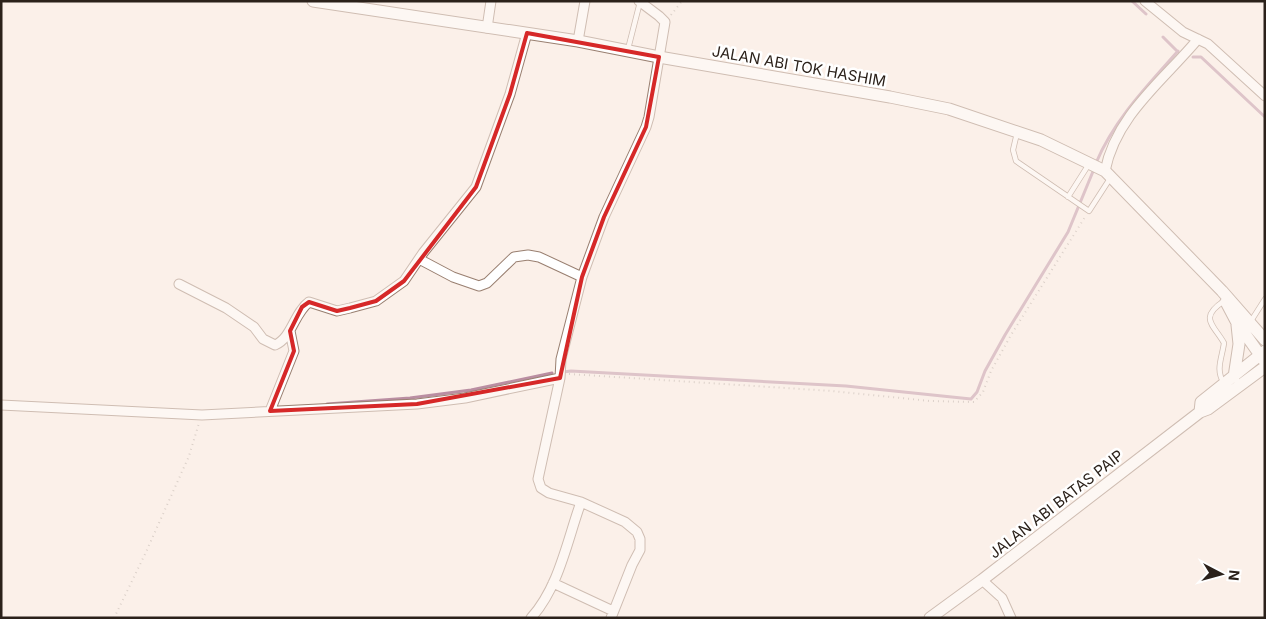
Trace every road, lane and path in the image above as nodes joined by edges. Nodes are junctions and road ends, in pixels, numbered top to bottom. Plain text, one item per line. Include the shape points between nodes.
1 (313, 1) edge
2 (491, 1) edge
3 (585, 1) edge
4 (682, 1) edge
5 (1145, 1) edge
6 (640, 2) edge
7 (343, 4) edge
8 (665, 22) junction
9 (487, 28) junction
10 (527, 33) junction
11 (1198, 39) junction
12 (578, 41) junction
13 (628, 50) junction
14 (659, 57) junction
15 (1265, 96) edge
16 (1018, 132) junction
17 (1090, 163) junction
18 (1108, 174) junction
19 (1068, 196) junction
20 (1089, 211) junction
21 (419, 258) junction
22 (582, 277) junction
23 (179, 284) dead end
24 (1223, 296) junction
25 (1265, 299) edge
26 (1236, 321) junction
27 (1250, 323) junction
28 (290, 331) junction
29 (1265, 340) edge
30 (1224, 343) junction
31 (1239, 344) junction
32 (1263, 357) edge
33 (1265, 367) edge
34 (560, 378) junction
35 (1229, 381) junction
36 (1, 405) edge
37 (270, 411) junction
38 (1200, 412) junction
39 (202, 415) junction
40 (581, 502) junction
41 (982, 580) junction
42 (553, 583) junction
43 (612, 615) edge
44 (114, 618) edge
45 (531, 618) edge
46 (930, 618) edge
47 (1011, 618) edge

1 - 7 main road, JALAN ABI TOK HASHIM
2 - 9 street
3 - 12 street
4 - 8 path
5 - 11 street via 1183,32
6 - 8 street
6 - 13 lane
7 - 9 main road, JALAN ABI TOK HASHIM
8 - 14 street
9 - 10 main road, JALAN ABI TOK HASHIM
10 - 12 main road, JALAN ABI TOK HASHIM
10 - 21 street via 510,94 476,186
11 - 15 street via 1208,44
11 - 18 street via 1139,103 1117,135
12 - 13 main road, JALAN ABI TOK HASHIM
13 - 14 main road, JALAN ABI TOK HASHIM
14 - 16 main road, JALAN ABI TOK HASHIM via 890,97 949,110
14 - 22 street via 646,127 604,217
16 - 17 main road, JALAN ABI TOK HASHIM
16 - 19 lane via 1012,150 1016,161
17 - 18 main road, JALAN ABI TOK HASHIM
17 - 19 lane
18 - 20 lane
18 - 24 main road, JALAN ABI TOK HASHIM
19 - 20 lane
20 - 34 path via 1011,335 983,392 974,402 569,374
21 - 22 street via 453,277 479,286 488,283 514,257 528,255
21 - 28 street via 404,281 376,301 337,311 309,302 302,307
22 - 34 street via 561,359
23 - 28 street via 240,317 271,344 280,343
24 - 26 main road, JALAN ABI TOK HASHIM
24 - 27 main road, JALAN ABI TOK HASHIM
24 - 30 lane via 1210,320
25 - 27 lane
26 - 31 main road
26 - 32 main road, JALAN ABI TOK HASHIM
27 - 29 main road, JALAN ABI TOK HASHIM
28 - 37 street via 294,351
30 - 31 lane
30 - 35 lane via 1219,376
31 - 35 main road
32 - 35 main road, JALAN ABI BATAS PAIP
33 - 38 main road, JALAN ABI BATAS PAIP
34 - 37 street via 426,403
34 - 40 street via 538,479 540,488 549,493
35 - 38 main road, JALAN ABI BATAS PAIP via 1201,402
36 - 39 street
37 - 39 street
38 - 41 main road, JALAN ABI BATAS PAIP
39 - 44 path via 189,456
40 - 42 street
40 - 43 street via 625,522 638,532 640,539 640,550
41 - 46 main road, JALAN ABI BATAS PAIP
41 - 47 street via 1002,598
42 - 43 street
42 - 45 street via 543,604

